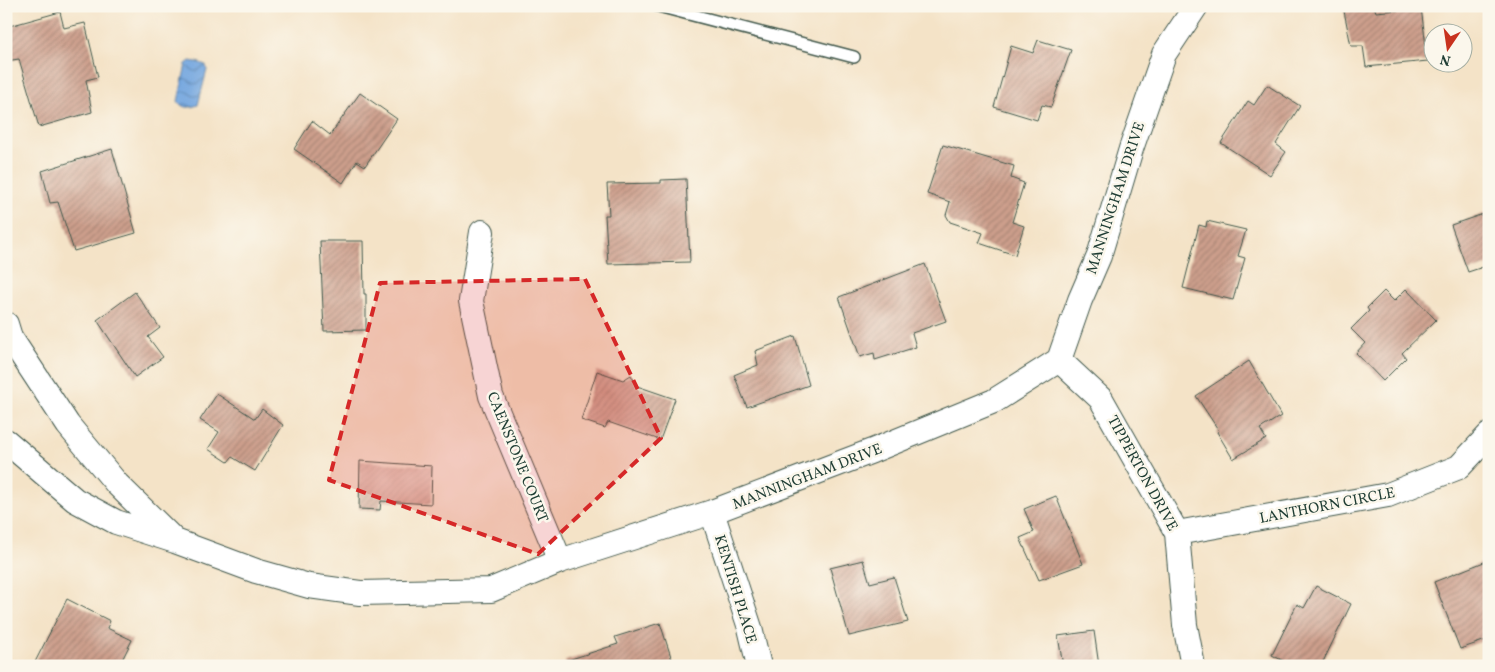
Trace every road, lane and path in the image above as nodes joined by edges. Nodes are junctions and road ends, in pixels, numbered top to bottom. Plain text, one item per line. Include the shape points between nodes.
1 (658, 6) edge
2 (1196, 6) edge
3 (854, 57) dead end
4 (482, 232) dead end
5 (6, 324) edge
6 (1059, 360) junction
7 (1489, 435) edge
8 (6, 441) edge
9 (712, 512) junction
10 (1177, 533) junction
11 (174, 541) junction
12 (560, 561) junction
13 (759, 666) edge
14 (1193, 666) edge

1 - 3 lane
2 - 6 street, MANNINGHAM DRIVE via 1164,54 1099,256
4 - 12 street, CAENSTONE COURT via 470,301 491,396
5 - 11 street, MANNINGHAM DRIVE via 10,337 68,425 117,484
6 - 9 street, MANNINGHAM DRIVE via 994,401
6 - 10 street, TIPPERTON DRIVE via 1101,399
7 - 10 street, LANTHORN CIRCLE via 1459,467 1388,495
8 - 11 street, MANNINGHAM DRIVE via 75,500 116,522
9 - 12 street, MANNINGHAM DRIVE
9 - 13 street, KENTISH PLACE
10 - 14 street, TIPPERTON DRIVE via 1185,625
11 - 12 street, MANNINGHAM DRIVE via 256,571 309,586 360,593 490,590

